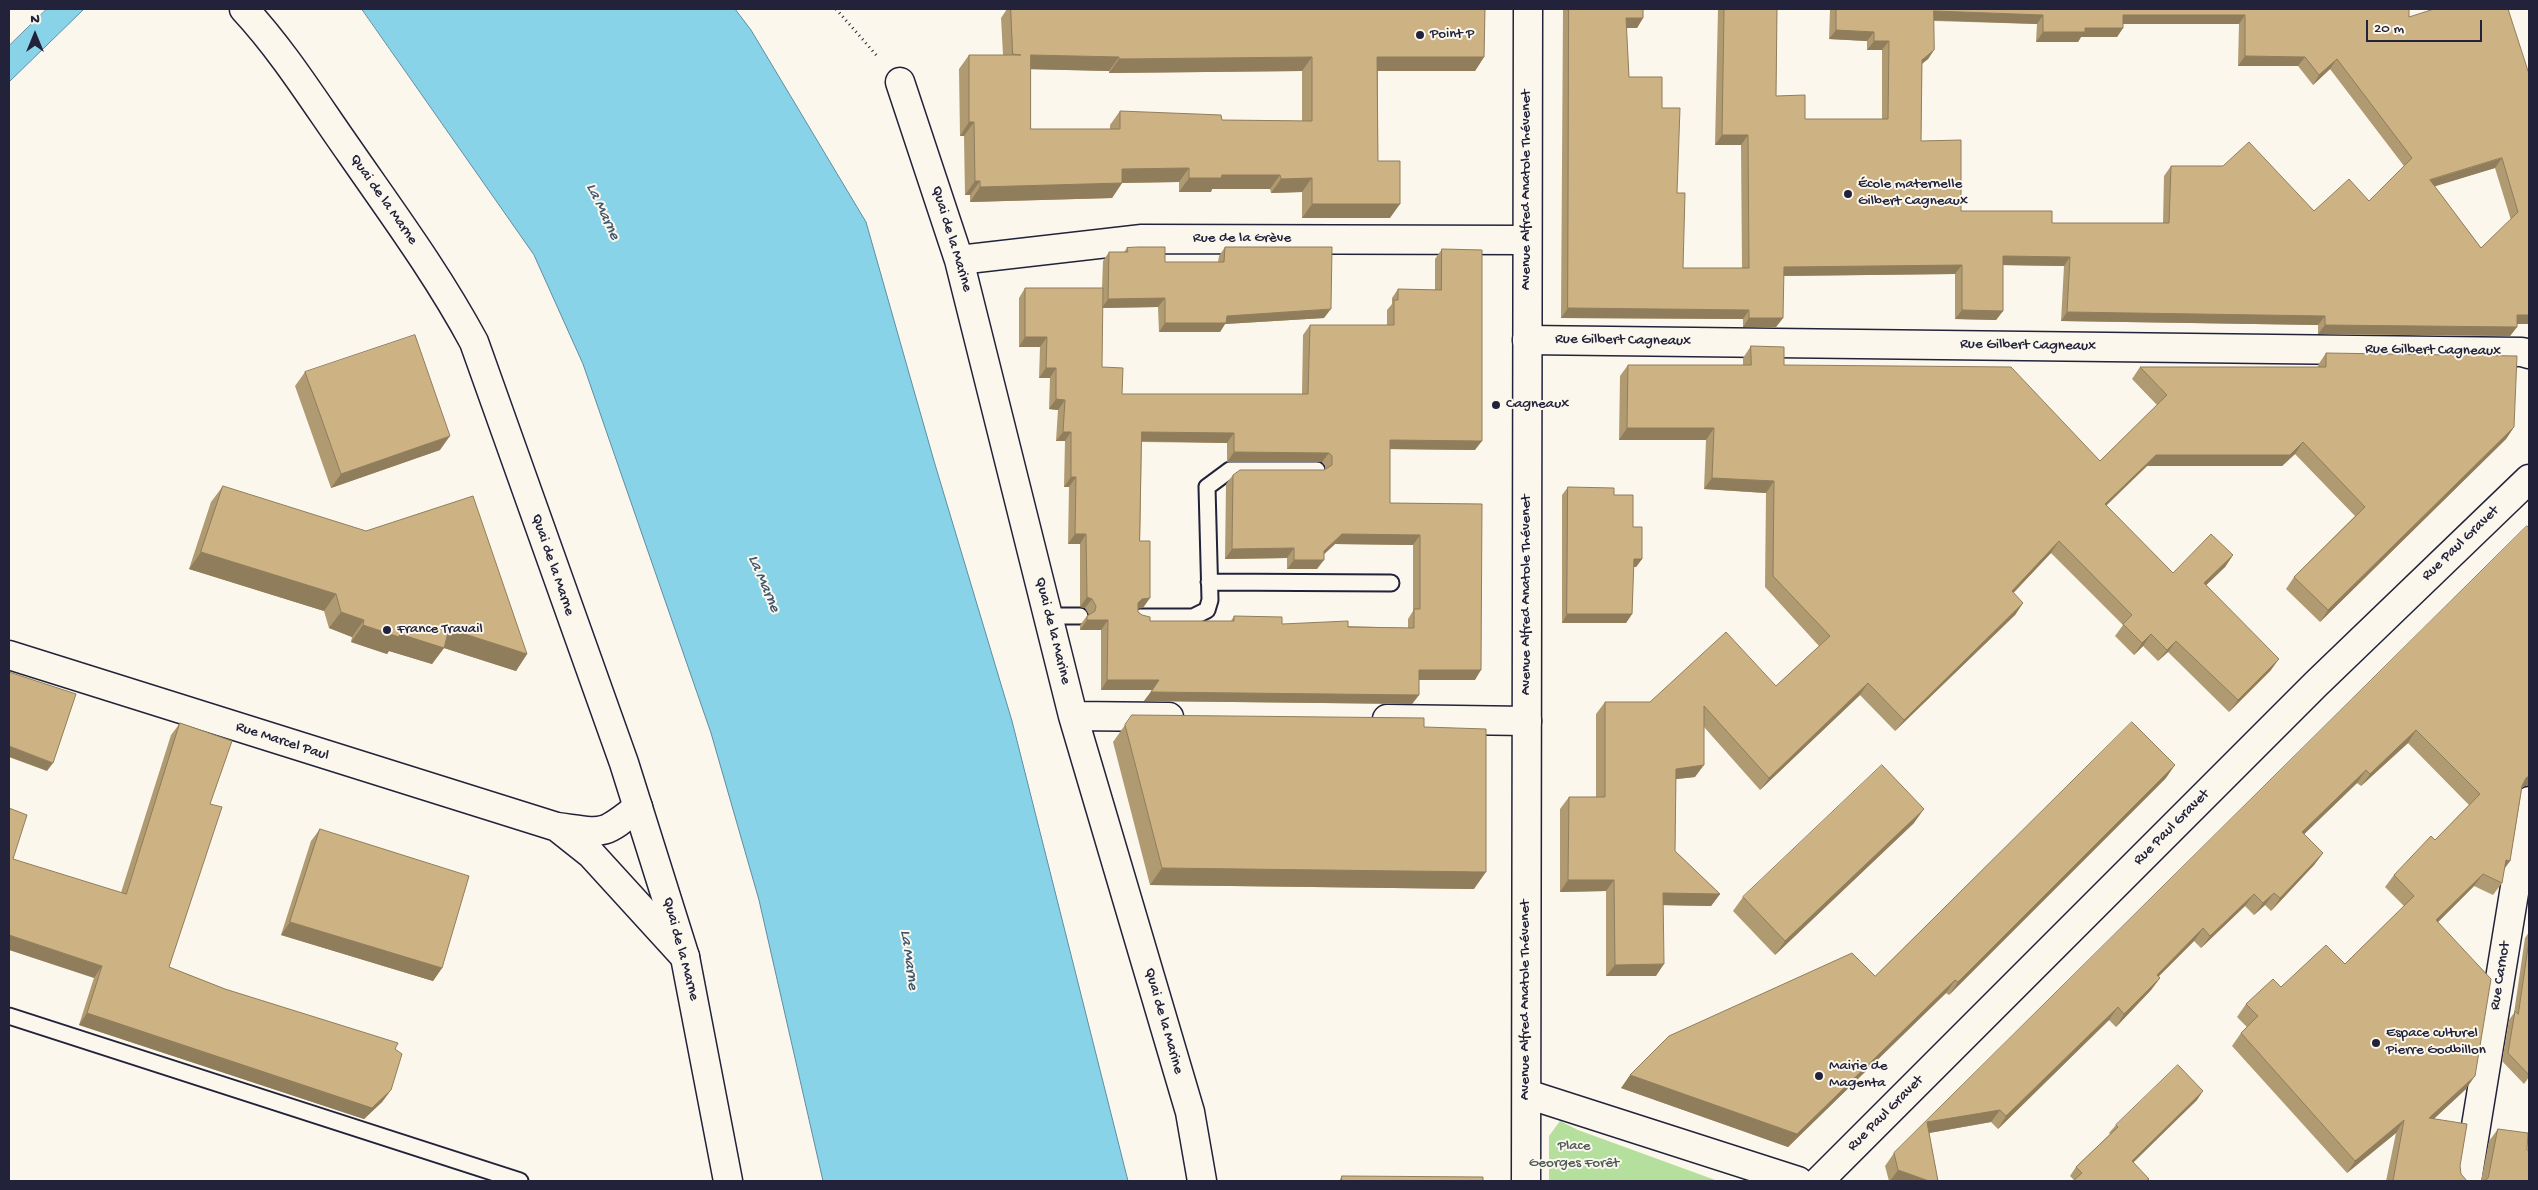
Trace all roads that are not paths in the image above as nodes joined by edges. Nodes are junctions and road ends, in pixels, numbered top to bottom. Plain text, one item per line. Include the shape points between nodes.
1 (244, 9) edge
2 (1528, 9) edge
3 (900, 82) road end
4 (1527, 240) junction
5 (959, 260) junction
6 (1527, 340) junction
7 (2529, 354) edge
8 (1317, 470) edge
9 (2529, 479) edge
10 (1209, 582) junction
11 (1391, 583) dead end
12 (1049, 616) junction
13 (1080, 616) dead end
14 (1140, 618) edge
15 (9, 654) edge
16 (1073, 716) junction
17 (1192, 717) edge
18 (1359, 719) edge
19 (1527, 721) junction
20 (2529, 801) edge
21 (638, 807) junction
22 (556, 827) junction
23 (685, 956) junction
24 (9, 1016) edge
25 (1527, 1094) junction
26 (520, 1181) edge
27 (728, 1181) edge
28 (1202, 1181) edge
29 (1526, 1181) edge
30 (1798, 1181) edge
31 (1819, 1181) edge
32 (2468, 1181) edge

1 - 21 street, Quai de la Marne via 319,108 421,255 474,342
2 - 4 street, Avenue Alfred Anatole Thévenet
3 - 5 street, Quai de la Marine
4 - 5 street, Rue de la Grève via 1142,239
4 - 6 street, Avenue Alfred Anatole Thévenet
5 - 12 street, Quai de la Marine
6 - 7 street, Rue Gilbert Cagneaux
6 - 19 street, Avenue Alfred Anatole Thévenet
8 - 10 lane via 1230,470 1207,487
9 - 31 street, Rue Paul Gravet via 2316,684
10 - 11 lane
10 - 14 lane via 1210,600 1207,610 1200,615 1192,618
12 - 13 lane
12 - 16 street, Quai de la Marine
15 - 22 street, Rue Marcel Paul
16 - 17 street
16 - 28 street, Quai de la Marine via 1190,1112
18 - 19 street
19 - 25 street, Avenue Alfred Anatole Thévenet
20 - 32 street, Rue Carnot
21 - 22 street, Rue Marcel Paul via 615,826 601,832
21 - 23 street, Quai de la Marne
22 - 23 street, Rue Marcel Paul via 591,854
23 - 27 street, Quai de la Marne
24 - 26 lane
25 - 29 street, Avenue Alfred Anatole Thévenet
25 - 30 street

